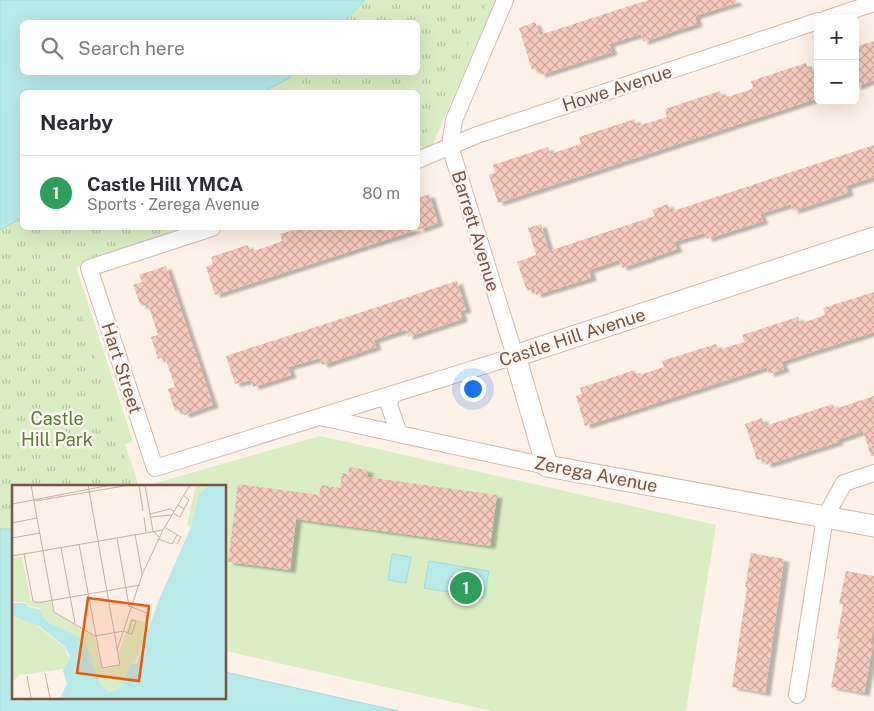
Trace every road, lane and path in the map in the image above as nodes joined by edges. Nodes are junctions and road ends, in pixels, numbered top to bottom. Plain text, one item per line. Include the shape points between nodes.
1 (505, 0) edge
2 (874, 3) edge
3 (838, 15) edge
4 (814, 22) edge
5 (450, 146) junction
6 (420, 159) edge
7 (206, 230) edge
8 (874, 238) edge
9 (515, 356) junction
10 (397, 393) junction
11 (318, 417) junction
12 (399, 434) junction
13 (548, 466) junction
14 (155, 468) joint
15 (874, 473) edge
16 (824, 516) junction
17 (874, 526) edge
18 (797, 695) dead end

1 - 5 street, Barrett Avenue via 454,120
2 - 3 street
4 - 5 street, Howe Avenue
5 - 6 street, Howe Avenue
5 - 9 street, Barrett Avenue
7 - 14 street, Hart Street via 89,268
8 - 9 street, Castle Hill Avenue
9 - 10 street, Castle Hill Avenue
9 - 13 street, Barrett Avenue
10 - 11 street, Castle Hill Avenue
10 - 12 street via 391,396 389,405
11 - 12 street, Zerega Avenue
11 - 14 street, Castle Hill Avenue
12 - 13 street, Zerega Avenue
13 - 16 street, Zerega Avenue
15 - 16 street via 844,483
16 - 17 street, Zerega Avenue
16 - 18 street

